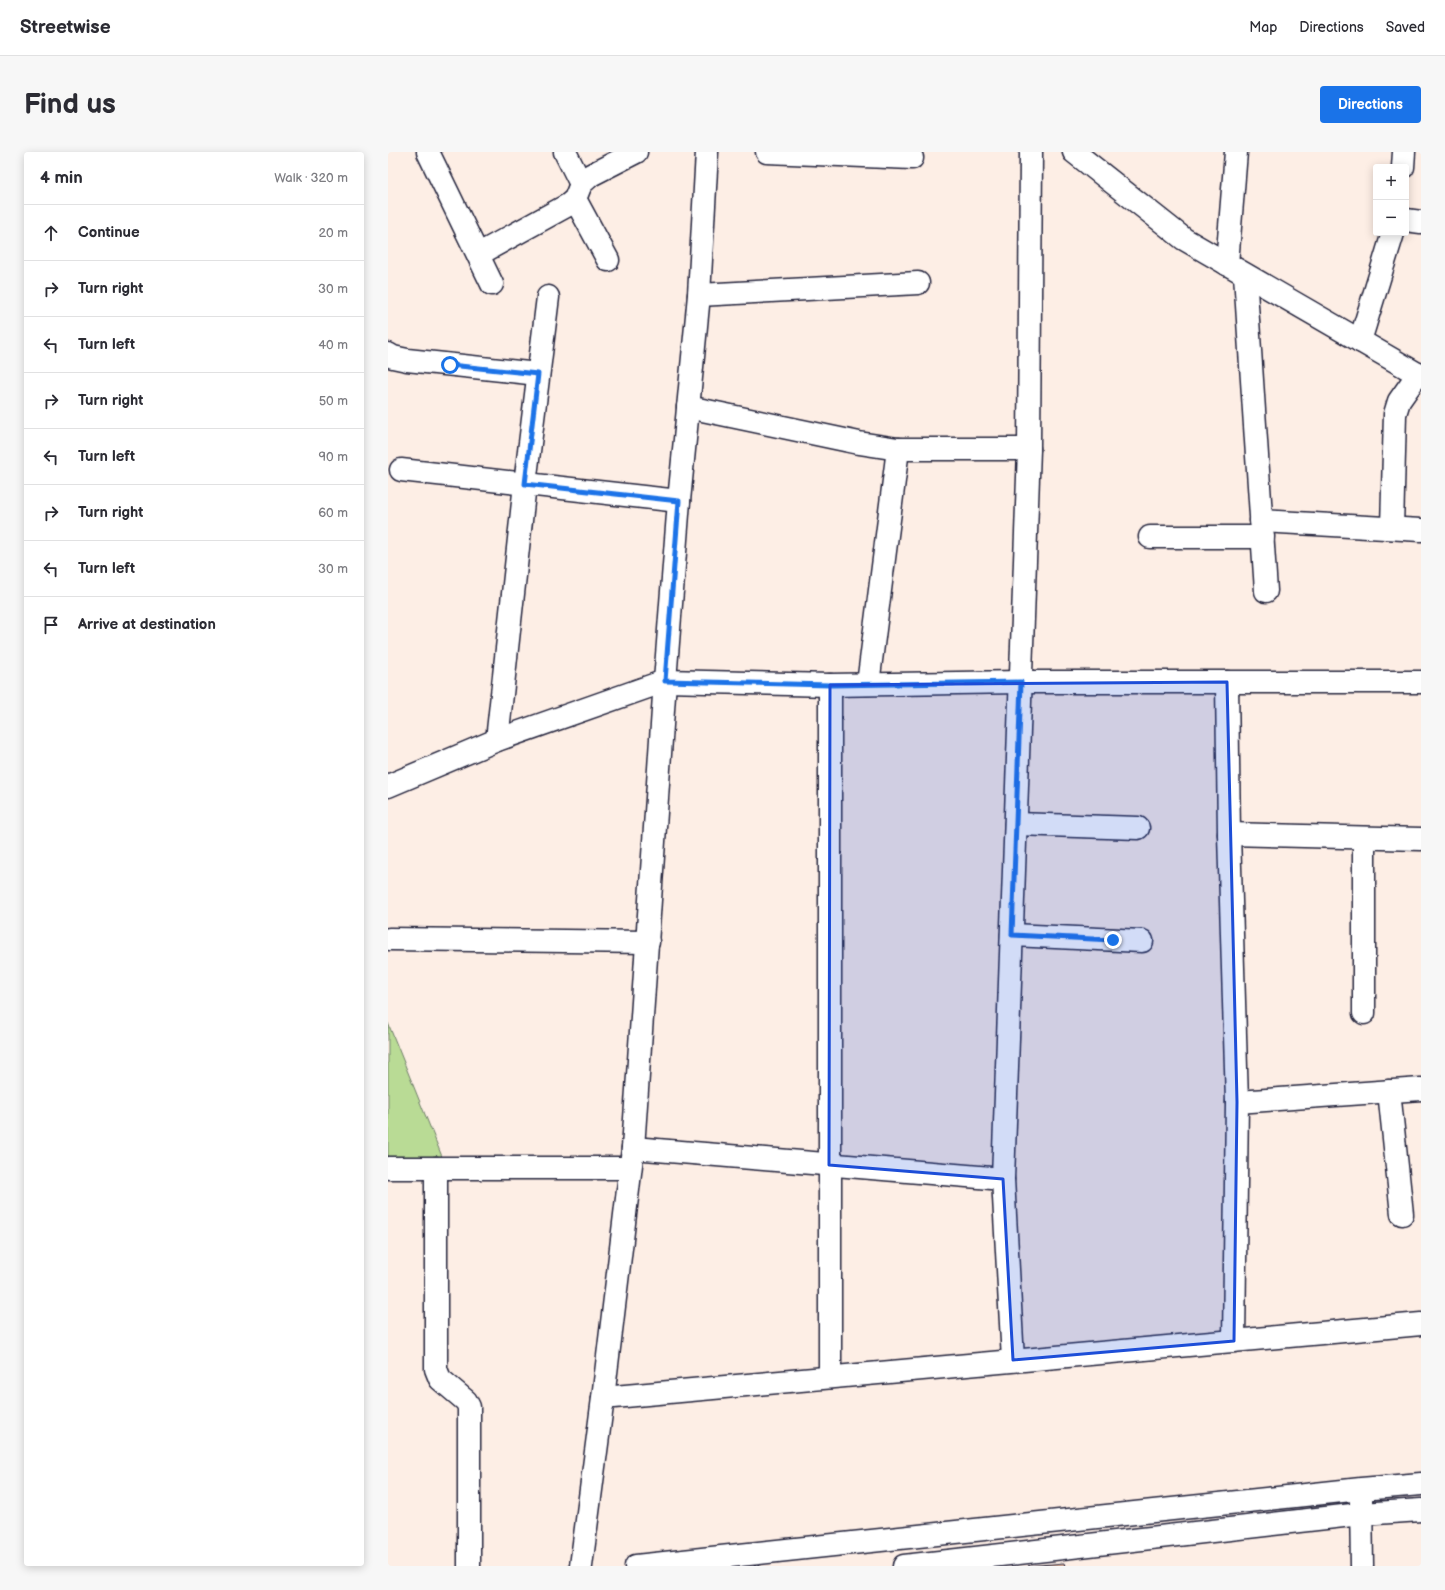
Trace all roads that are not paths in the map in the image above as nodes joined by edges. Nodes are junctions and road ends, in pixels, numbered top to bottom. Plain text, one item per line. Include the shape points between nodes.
1 (428, 152) edge
2 (565, 152) edge
3 (636, 152) edge
4 (707, 152) edge
5 (766, 152) edge
6 (1031, 152) edge
7 (1074, 152) edge
8 (1236, 152) edge
9 (1404, 152) edge
10 (810, 153) edge
11 (912, 158) dead end
12 (1403, 164) edge
13 (578, 191) junction
14 (1409, 220) edge
15 (1421, 222) edge
16 (1392, 236) edge
17 (479, 254) junction
18 (608, 260) dead end
19 (1227, 264) junction
20 (1246, 275) junction
21 (918, 283) dead end
22 (492, 284) dead end
23 (700, 295) junction
24 (548, 297) dead end
25 (1360, 341) junction
26 (388, 354) edge
27 (538, 374) junction
28 (1419, 375) edge
29 (688, 407) junction
30 (898, 449) junction
31 (1029, 450) junction
32 (401, 470) dead end
33 (525, 484) junction
34 (679, 501) junction
35 (1392, 528) junction
36 (1262, 529) junction
37 (1421, 530) edge
38 (1150, 537) dead end
39 (1266, 591) dead end
40 (665, 681) junction
41 (1021, 682) junction
42 (1227, 682) junction
43 (1421, 682) edge
44 (868, 684) junction
45 (830, 685) junction
46 (497, 740) junction
47 (388, 786) edge
48 (1016, 824) junction
49 (1138, 828) dead end
50 (1229, 834) junction
51 (1364, 838) junction
52 (1421, 839) edge
53 (1012, 935) junction
54 (389, 939) dead end
55 (1142, 941) dead end
56 (648, 942) junction
57 (1364, 1013) dead end
58 (1421, 1089) edge
59 (1389, 1091) junction
60 (1237, 1102) junction
61 (631, 1158) junction
62 (829, 1164) junction
63 (388, 1168) edge
64 (436, 1168) junction
65 (1004, 1179) junction
66 (1402, 1214) dead end
67 (1421, 1324) edge
68 (1234, 1341) junction
69 (1013, 1360) junction
70 (830, 1377) junction
71 (603, 1398) junction
72 (1421, 1484) edge
73 (1361, 1489) junction
74 (1421, 1510) edge
75 (1361, 1514) junction
76 (1095, 1517) junction
77 (1096, 1544) junction
78 (916, 1565) edge
79 (470, 1566) edge
80 (581, 1566) edge
81 (636, 1566) edge
82 (1362, 1566) edge

1 - 17 street
2 - 13 street
3 - 13 street via 591,175
4 - 23 street
5 - 10 street
6 - 31 street
7 - 19 street via 1184,239
8 - 19 street
9 - 12 street
10 - 11 street
13 - 17 street via 568,206
13 - 18 street
14 - 15 street
16 - 25 street
17 - 22 street
19 - 20 street
20 - 25 street
20 - 36 street
21 - 23 street
23 - 29 street
24 - 27 street
25 - 28 street
26 - 27 street via 406,360
27 - 33 street
28 - 35 street via 1399,401 1395,414
29 - 30 street
29 - 34 street
30 - 31 street
30 - 44 street
31 - 41 street
32 - 33 street
33 - 34 street
33 - 46 street
34 - 40 street
35 - 36 street
35 - 37 street
36 - 38 street
36 - 39 street
40 - 45 street
40 - 46 street
40 - 56 street
41 - 42 street
41 - 44 street
41 - 48 street
42 - 43 street
42 - 50 street
44 - 45 street
45 - 62 street
46 - 47 street
48 - 49 street
48 - 53 street
50 - 51 street
50 - 60 street
51 - 52 street
51 - 57 street
53 - 55 street
53 - 65 street
54 - 56 street
56 - 61 street
58 - 59 street
59 - 60 street
59 - 66 street
60 - 68 street
61 - 62 street
61 - 64 street
61 - 71 street
62 - 65 street
62 - 70 street
63 - 64 street
64 - 79 street via 436,1369 440,1379 466,1401 469,1407
65 - 69 street
67 - 68 street
68 - 69 street
69 - 70 street
70 - 71 street
71 - 80 street
72 - 73 street
73 - 75 street
73 - 76 street
74 - 75 street
75 - 77 street
75 - 82 street
76 - 77 street
76 - 81 street
77 - 78 street

